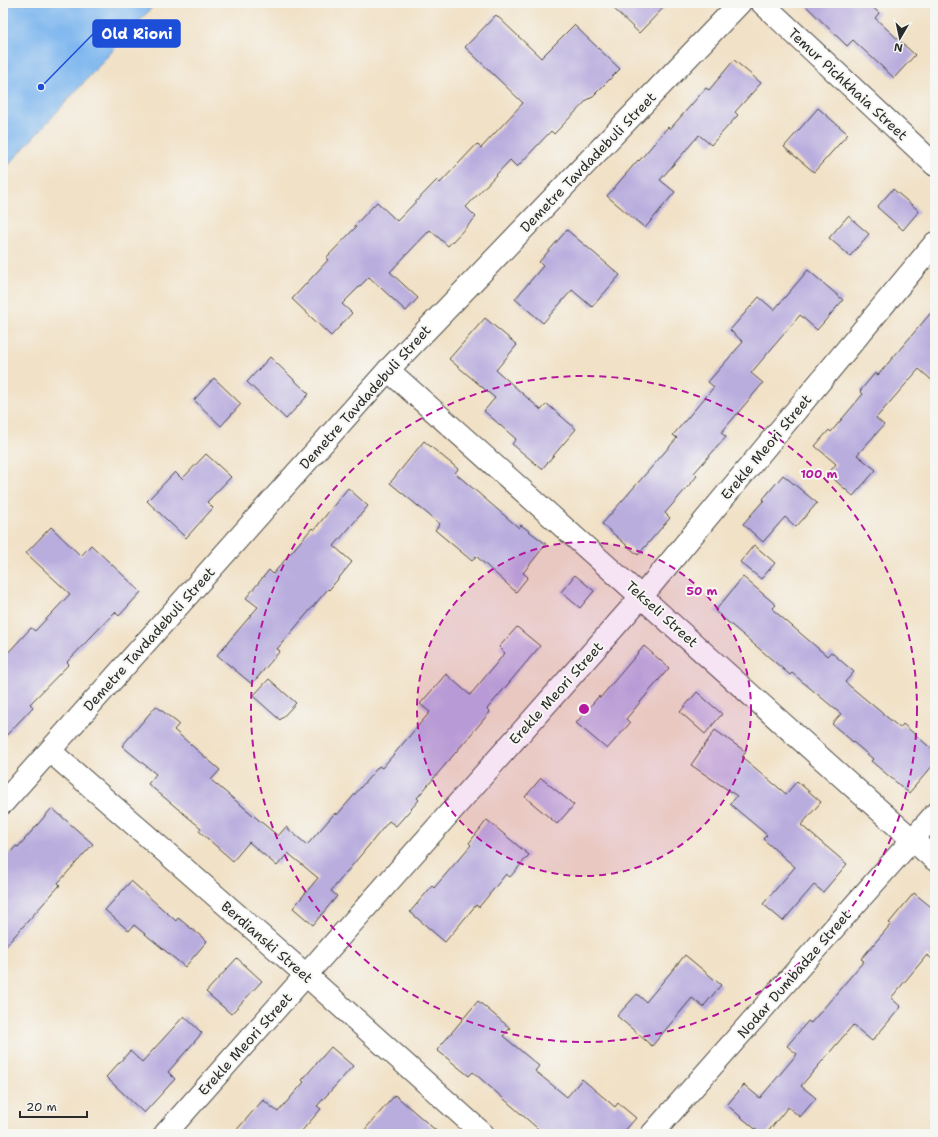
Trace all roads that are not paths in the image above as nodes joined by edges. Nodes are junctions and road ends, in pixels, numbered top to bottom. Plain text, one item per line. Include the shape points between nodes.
1 (740, 3) edge
2 (762, 3) edge
3 (935, 165) edge
4 (935, 243) edge
5 (388, 370) junction
6 (642, 596) junction
7 (50, 751) junction
8 (3, 803) edge
9 (935, 814) edge
10 (912, 840) junction
11 (935, 860) edge
12 (306, 976) junction
13 (165, 1134) edge
14 (483, 1134) edge
15 (652, 1134) edge

1 - 5 street, Demetre Tavdadebuli Street
2 - 3 street, Temur Pichkhaia Street
4 - 6 street, Erekle Meori Street
5 - 6 street, Tekseli Street
5 - 7 street, Demetre Tavdadebuli Street
6 - 10 street, Tekseli Street
6 - 12 street, Erekle Meori Street
7 - 8 street, Demetre Tavdadebuli Street
7 - 12 street, Berdianski Street
9 - 10 street, Nodar Dumbadze Street
10 - 11 street, Tekseli Street
10 - 15 street, Nodar Dumbadze Street
12 - 13 street, Erekle Meori Street
12 - 14 street, Berdianski Street

